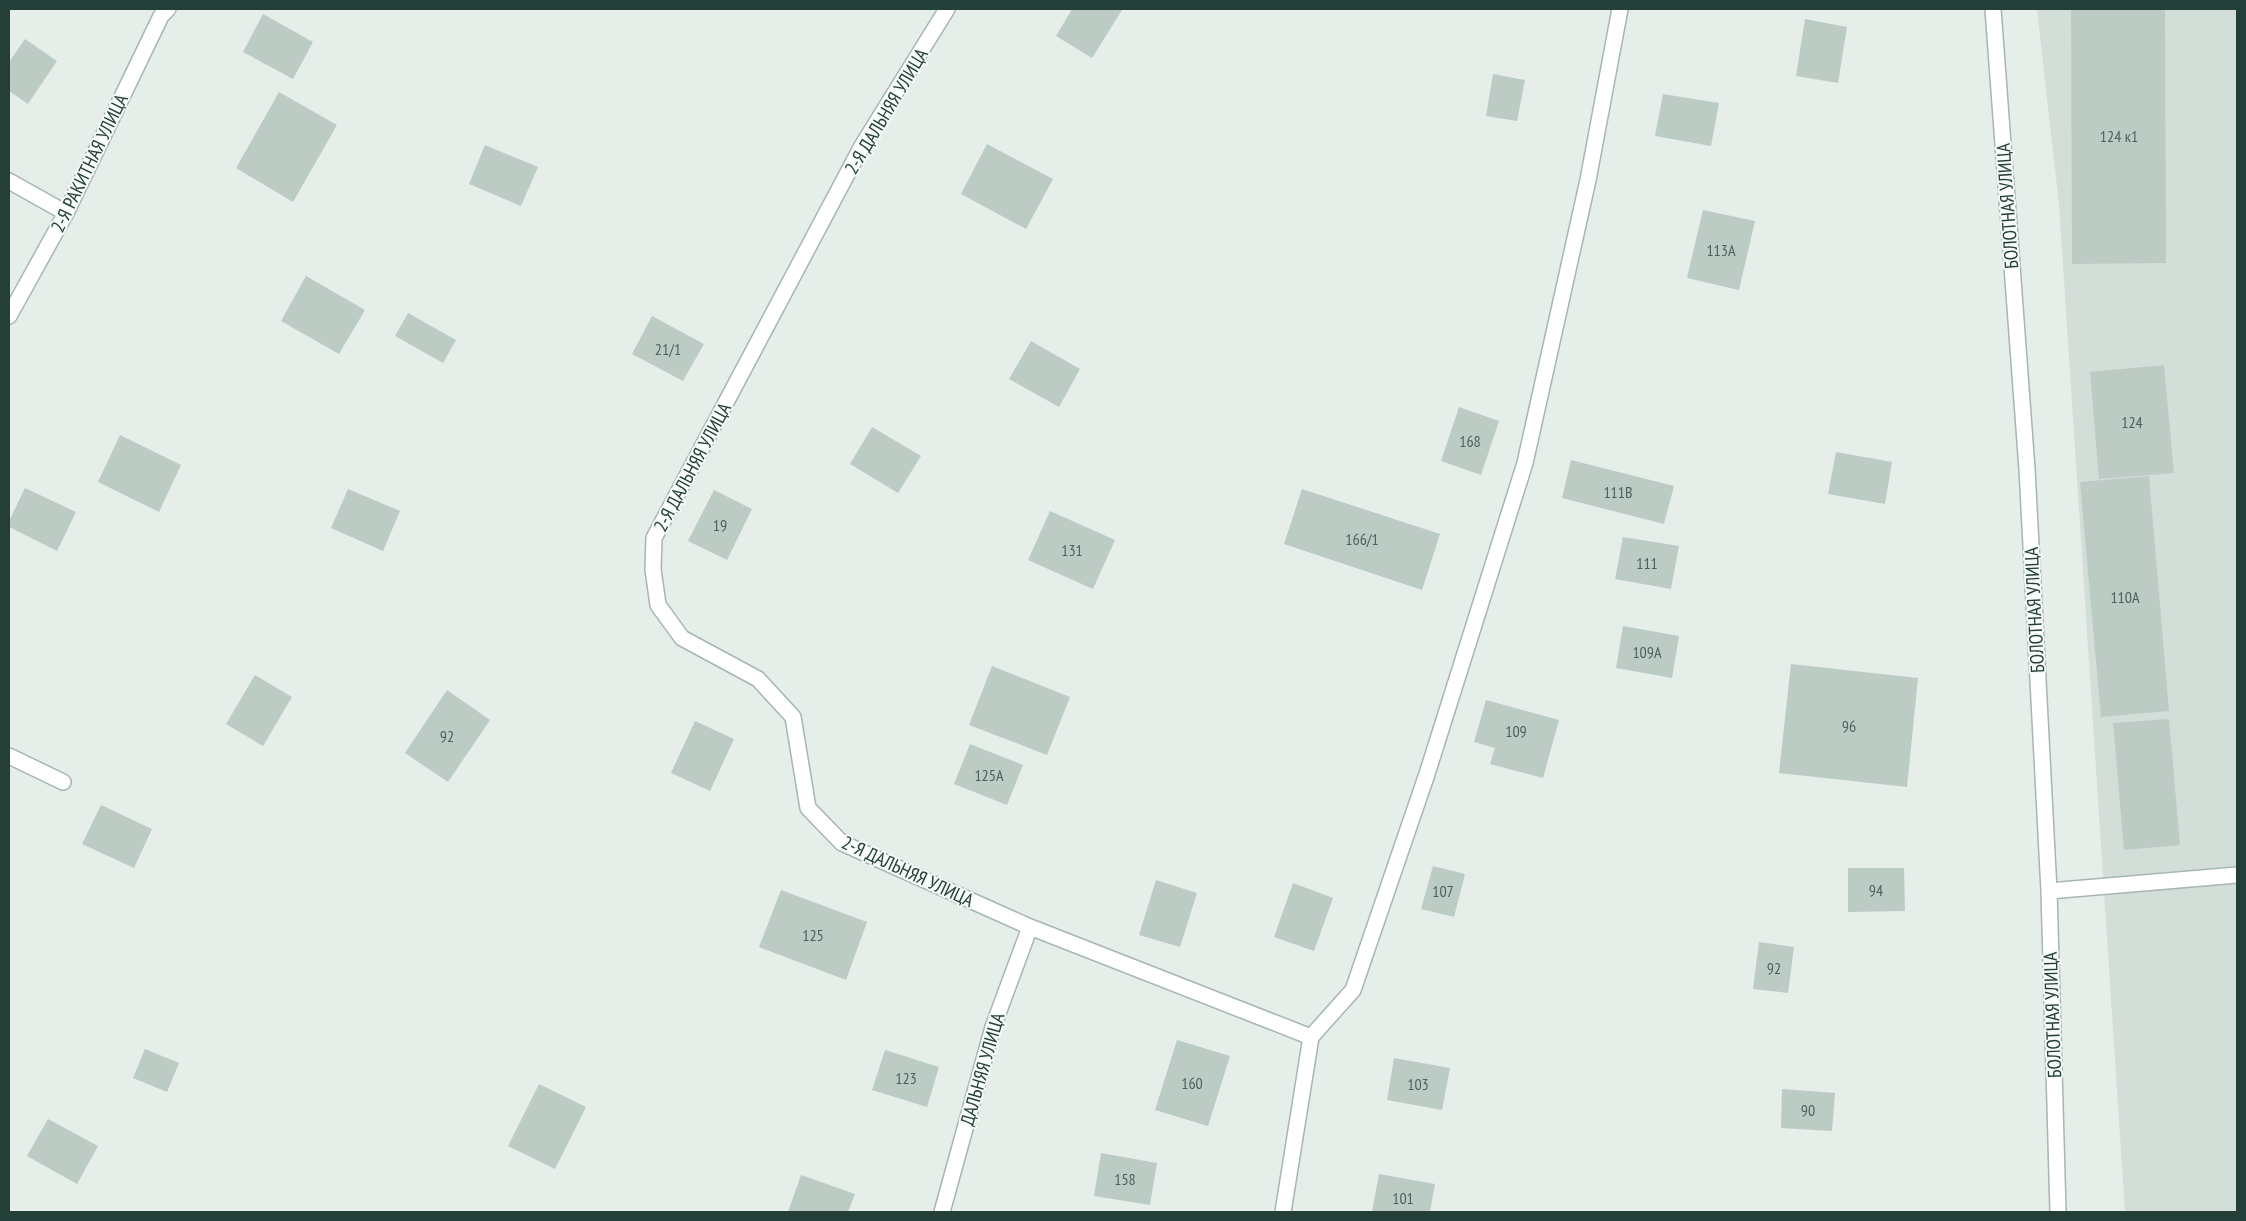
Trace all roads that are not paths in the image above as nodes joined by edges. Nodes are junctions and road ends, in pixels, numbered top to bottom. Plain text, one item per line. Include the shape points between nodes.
1 (168, 9) edge
2 (946, 9) edge
3 (1620, 9) edge
4 (1992, 9) edge
5 (9, 181) edge
6 (66, 213) junction
7 (9, 316) edge
8 (9, 756) edge
9 (63, 782) dead end
10 (2237, 875) edge
11 (2049, 891) junction
12 (1030, 927) junction
13 (1311, 1037) junction
14 (942, 1212) edge
15 (1283, 1212) edge
16 (2058, 1212) edge

1 - 6 street, 2-Я РАКИТНАЯ УЛИЦА via 161,16
2 - 12 street, 2-Я ДАЛЬНЯЯ УЛИЦА via 862,146 654,538 653,569 658,605 682,638 758,678 793,717 808,808 842,843
3 - 13 street via 1588,180 1525,463 1427,774 1353,990
4 - 11 street, БОЛОТНАЯ УЛИЦА via 2026,459
5 - 6 street
6 - 7 street, 2-Я РАКИТНАЯ УЛИЦА
8 - 9 street
10 - 11 street
11 - 16 street, БОЛОТНАЯ УЛИЦА
12 - 13 street, 2-Я ДАЛЬНЯЯ УЛИЦА
12 - 14 street, ДАЛЬНЯЯ УЛИЦА via 993,1027
13 - 15 street

